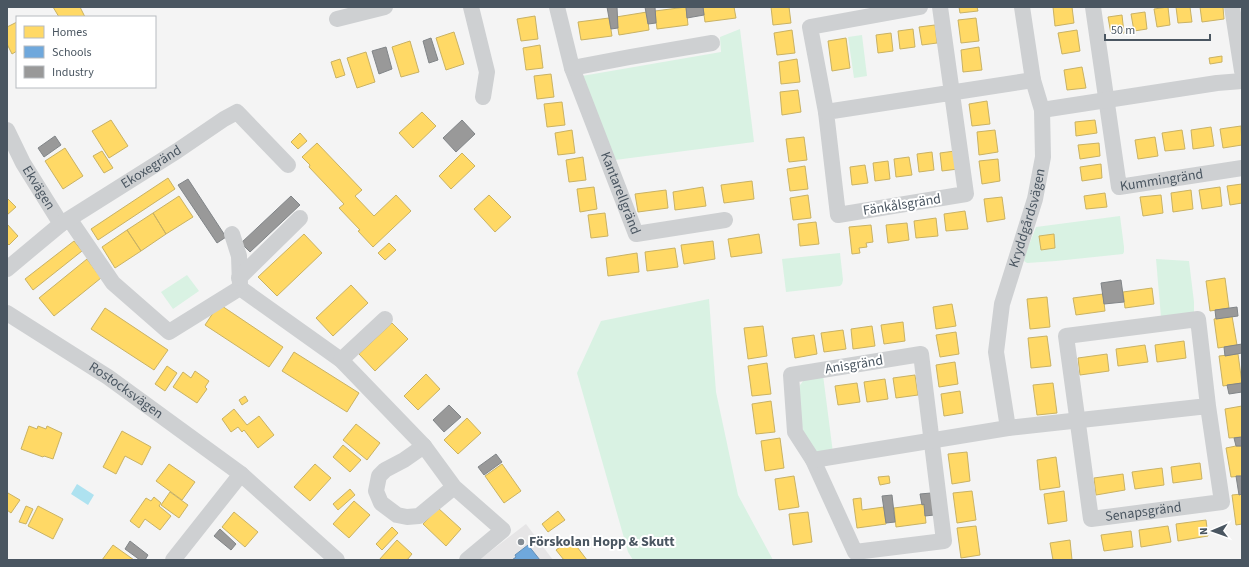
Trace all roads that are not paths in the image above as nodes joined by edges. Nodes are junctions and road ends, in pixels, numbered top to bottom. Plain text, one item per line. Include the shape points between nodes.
1 (385, 7) edge
2 (471, 7) edge
3 (557, 7) edge
4 (920, 7) edge
5 (940, 7) edge
6 (1022, 7) edge
7 (1093, 7) edge
8 (1232, 7) edge
9 (337, 19) dead end
10 (712, 44) dead end
11 (572, 68) junction
12 (1242, 71) edge
13 (1033, 80) junction
14 (1242, 81) edge
15 (952, 92) junction
16 (483, 97) dead end
17 (1106, 101) junction
18 (1042, 110) junction
19 (826, 112) junction
20 (7, 130) edge
21 (288, 166) dead end
22 (1242, 168) edge
23 (300, 218) dead end
24 (725, 220) dead end
25 (66, 222) junction
26 (232, 234) dead end
27 (7, 269) edge
28 (240, 283) junction
29 (7, 313) edge
30 (385, 319) dead end
31 (341, 360) junction
32 (1208, 406) junction
33 (1077, 421) junction
34 (1008, 428) junction
35 (931, 441) junction
36 (424, 446) junction
37 (813, 460) junction
38 (241, 474) junction
39 (454, 487) junction
40 (173, 560) edge
41 (337, 560) edge
42 (466, 560) edge

1 - 9 street
2 - 16 street via 487,72
3 - 11 street, Kantarellgränd
4 - 19 street, Fänkålsgränd via 810,27
5 - 15 street, Fänkålsgränd
6 - 13 street, Kryddgårdsvägen
7 - 17 street, Kummingränd
8 - 12 street
10 - 11 street via 630,56
11 - 24 street, Kantarellgränd via 636,234
13 - 15 street
13 - 18 street, Kryddgårdsvägen
14 - 17 street
15 - 19 street
15 - 19 street, Fänkålsgränd via 966,194 838,215
17 - 18 street
17 - 22 street, Kummingränd via 1119,187
18 - 34 street, Kryddgårdsvägen via 1043,157 1035,199 1002,304 996,352
20 - 25 street, Ekvägen via 23,163
21 - 25 street, Ekoxegränd via 237,112
23 - 28 street
25 - 27 street, Ekoxegränd
25 - 28 street, Ekvägen via 113,283 169,332
26 - 28 street via 239,256
28 - 31 street
29 - 38 street, Rostocksvägen via 108,377
30 - 31 street
31 - 36 street
32 - 33 street
32 - 33 street, Senapsgränd via 1198,319 1066,336
32 - 33 street, Senapsgränd via 1222,502 1091,519
33 - 34 street
34 - 35 street
35 - 37 street
35 - 37 street, Anisgränd via 944,541 855,552
35 - 37 street, Anisgränd via 921,354 791,375 796,432
36 - 39 street
36 - 39 street via 379,476 376,491 381,503 397,515 407,518 419,516
38 - 40 street
38 - 41 street, Rostocksvägen
39 - 42 street via 503,530

